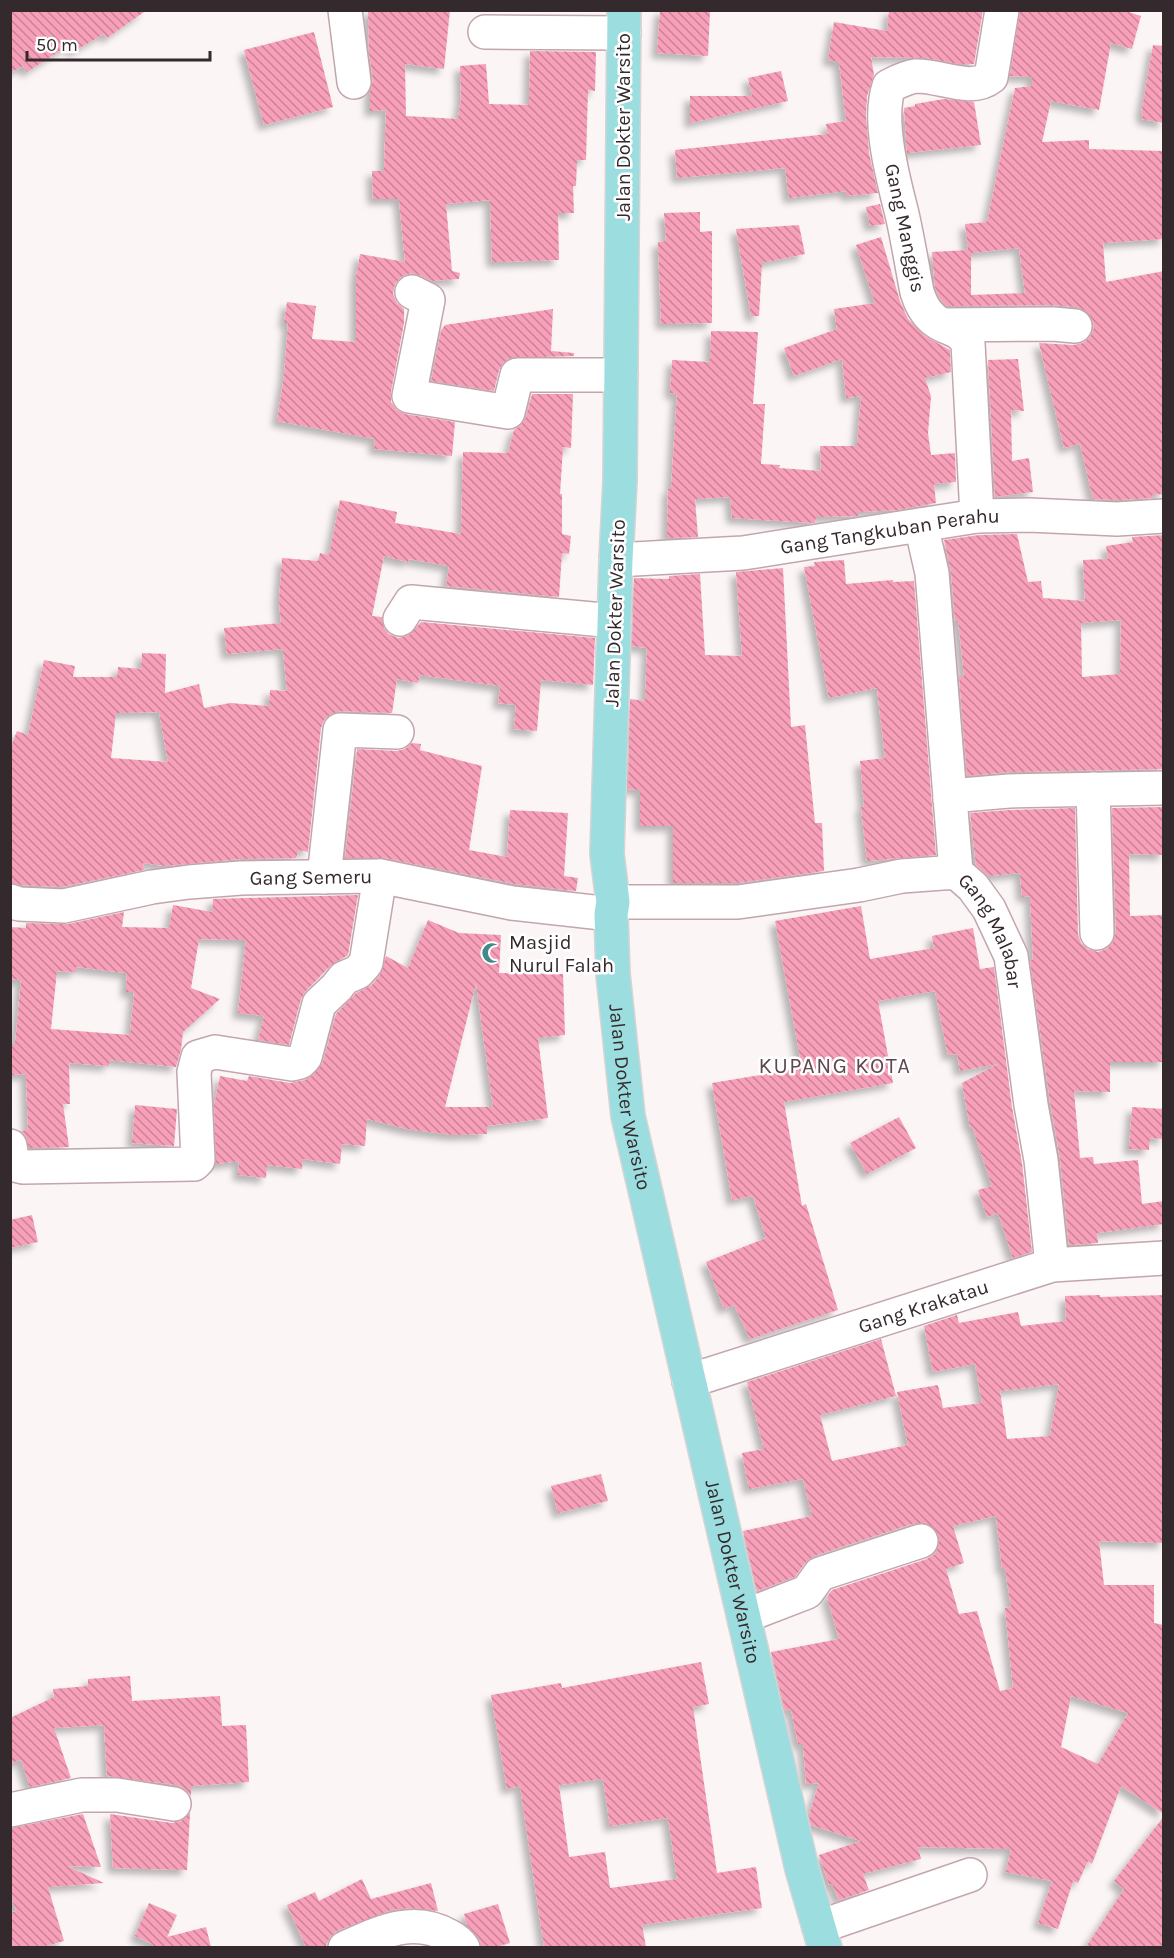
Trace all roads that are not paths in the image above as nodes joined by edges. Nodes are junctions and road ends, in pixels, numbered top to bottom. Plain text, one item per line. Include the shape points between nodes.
1 (345, 10) edge
2 (1002, 10) edge
3 (624, 22) edge
4 (485, 32) dead end
5 (354, 82) dead end
6 (411, 292) dead end
7 (945, 325) junction
8 (1075, 326) dead end
9 (621, 375) junction
10 (977, 516) junction
11 (1164, 516) edge
12 (921, 525) junction
13 (616, 560) junction
14 (400, 620) dead end
15 (614, 621) junction
16 (397, 732) dead end
17 (1164, 788) edge
18 (1093, 789) junction
19 (950, 799) junction
20 (956, 872) junction
21 (380, 876) junction
22 (324, 877) junction
23 (10, 901) edge
24 (612, 908) junction
25 (1097, 933) dead end
26 (10, 1146) edge
27 (1164, 1258) edge
28 (1053, 1265) junction
29 (689, 1381) junction
30 (921, 1541) dead end
31 (745, 1616) junction
32 (174, 1804) dead end
33 (10, 1810) edge
34 (970, 1875) dead end
35 (822, 1937) edge
36 (345, 1947) edge
37 (463, 1947) edge

1 - 5 street
2 - 7 street, Gang Manggis via 991,77 973,83 916,76 889,86 884,100 890,171 917,292 933,320
3 - 4 street
3 - 9 main road, Jalan Dokter Warsito
6 - 9 street via 428,300 409,396 508,412 517,375
7 - 8 street
7 - 10 street, Gang Manggis via 963,335 968,343
9 - 13 main road, Jalan Dokter Warsito
10 - 11 street, Gang Tangkuban Perahu via 1117,519
10 - 12 street, Gang Tangkuban Perahu
12 - 13 street, Gang Tangkuban Perahu via 743,554
12 - 19 street via 932,573
13 - 15 main road, Jalan Dokter Warsito
14 - 15 street via 411,602
15 - 24 main road, Jalan Dokter Warsito via 607,854
16 - 22 street via 340,730
17 - 18 street
18 - 19 street via 1009,791
18 - 25 street
19 - 20 street
20 - 24 street, Gang Malabar via 902,876 738,902
20 - 28 street, Gang Malabar via 989,909 1011,956
21 - 22 street, Gang Semeru
21 - 24 street, Gang Semeru via 512,903
21 - 26 street via 366,963 344,978 319,1004 305,1058 292,1064 215,1052 198,1058 194,1071 198,1160 194,1164 23,1167 15,1165
22 - 23 street, Gang Semeru via 189,882 64,906
24 - 29 main road, Jalan Dokter Warsito via 613,974 628,1116
27 - 28 street, Gang Krakatau
28 - 29 street, Gang Krakatau
29 - 31 main road, Jalan Dokter Warsito
30 - 31 street via 820,1574 807,1592
31 - 35 main road, Jalan Dokter Warsito via 802,1869
32 - 33 street via 117,1795 82,1795
34 - 35 street
36 - 37 street via 406,1926 436,1928

